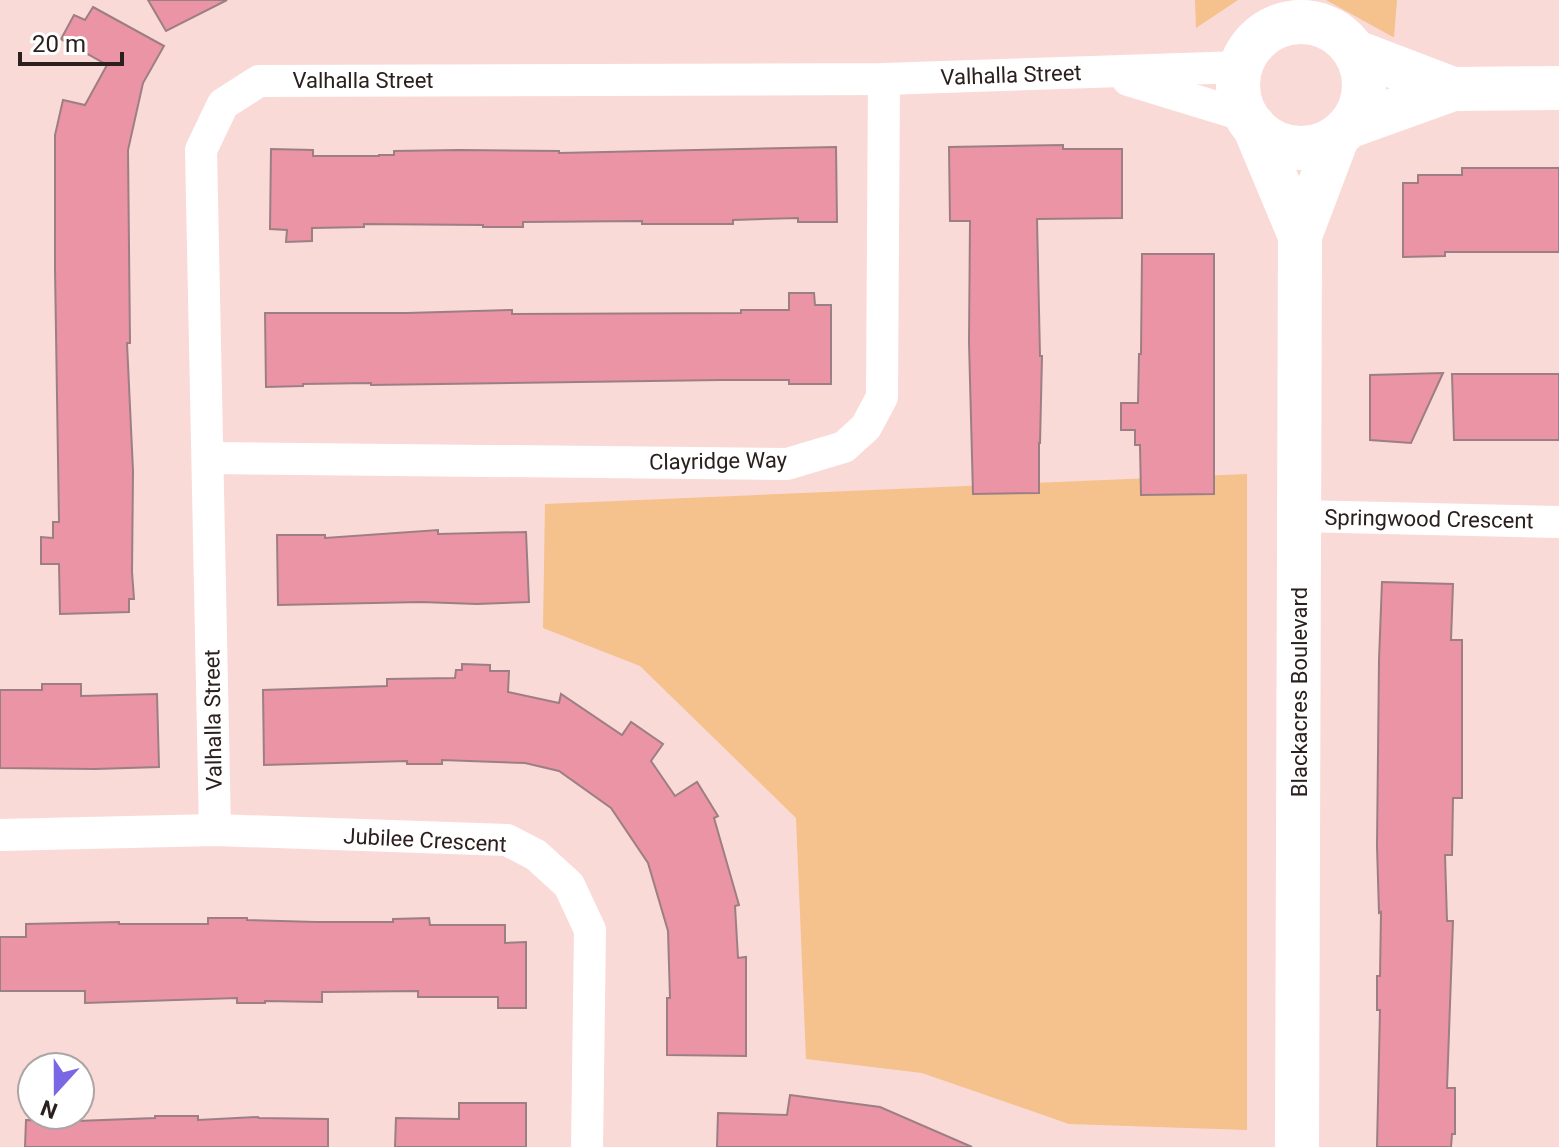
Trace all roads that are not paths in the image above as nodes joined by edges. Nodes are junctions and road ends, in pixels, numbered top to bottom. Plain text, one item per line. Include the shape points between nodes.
1 (1356, 52) junction
2 (1241, 67) junction
3 (1102, 73) junction
4 (884, 79) junction
5 (1559, 88) edge
6 (1453, 89) junction
7 (1250, 121) junction
8 (1344, 132) junction
9 (1300, 236) junction
10 (208, 458) junction
11 (1299, 516) junction
12 (1559, 522) edge
13 (215, 830) junction
14 (0, 835) edge
15 (587, 1147) edge
16 (1297, 1147) edge

1 - 2 street via 1323,25 1281,24 1248,50
1 - 6 street
1 - 8 street via 1365,90 1360,109
2 - 3 street, Valhalla Street
2 - 7 street via 1237,89
3 - 4 street, Valhalla Street
3 - 7 street
4 - 10 street, Clayridge Way via 882,397 866,427 844,447 787,464
4 - 10 street, Valhalla Street via 259,81 223,104 201,150
5 - 6 street
6 - 8 street
7 - 8 street via 1266,138 1302,149 1321,146
7 - 9 street, Blackacres Boulevard
8 - 9 street, Blackacres Boulevard
9 - 11 street, Blackacres Boulevard
10 - 13 street, Valhalla Street
11 - 12 street, Springwood Crescent
11 - 16 street, Blackacres Boulevard
13 - 14 street, Jubilee Crescent
13 - 15 street, Jubilee Crescent via 507,840 536,855 569,885 590,930

